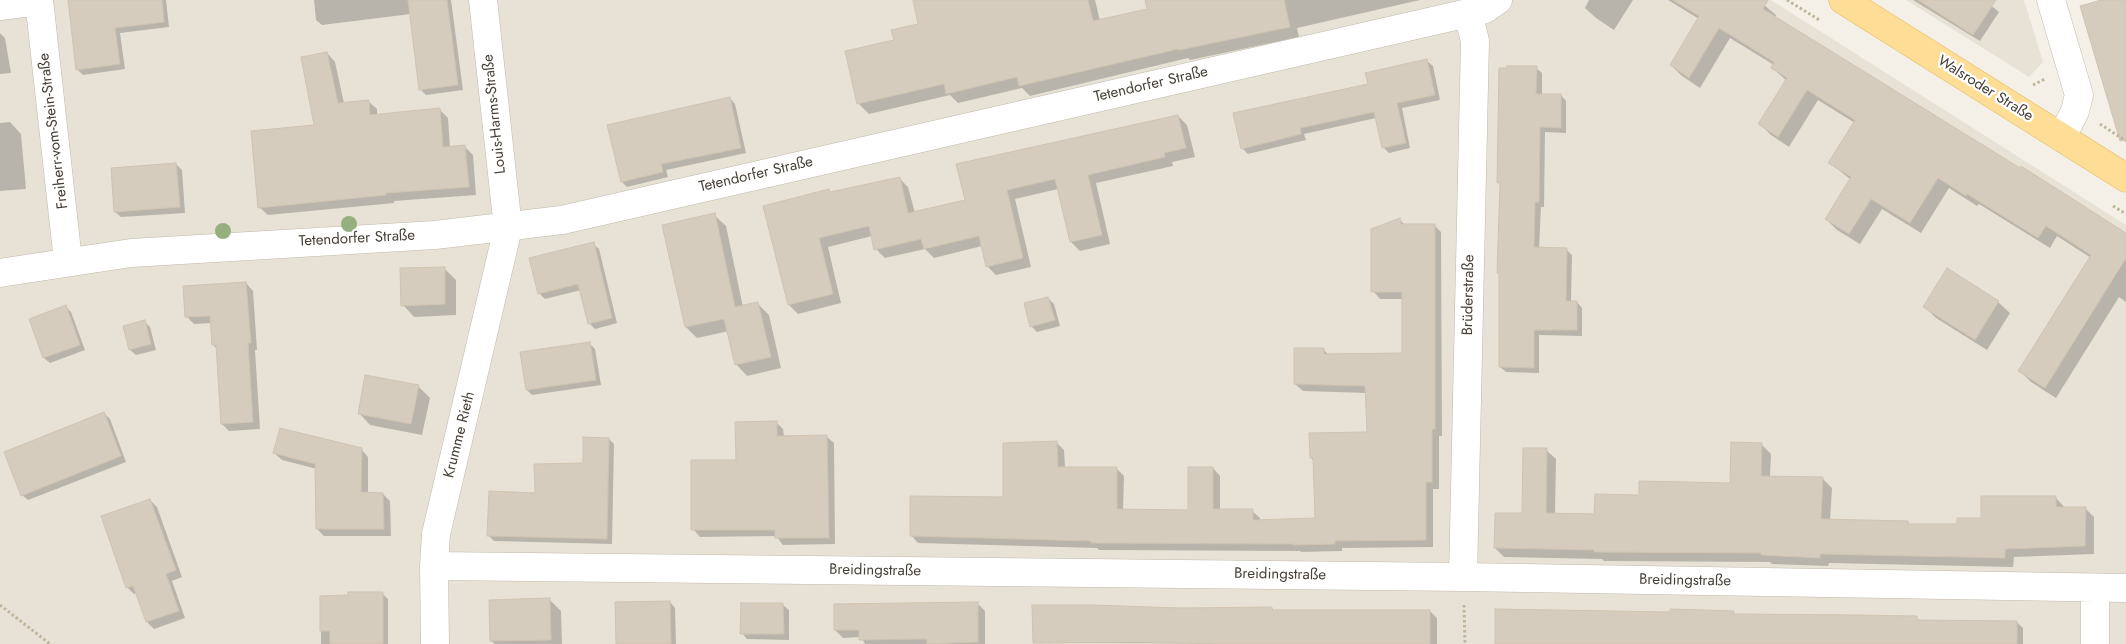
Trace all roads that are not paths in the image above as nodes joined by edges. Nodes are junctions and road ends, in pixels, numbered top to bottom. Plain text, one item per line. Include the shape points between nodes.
1 (483, 0) edge
2 (1498, 0) edge
3 (1843, 0) edge
4 (2051, 0) edge
5 (39, 1) edge
6 (0, 6) edge
7 (1468, 13) junction
8 (2062, 137) junction
9 (2126, 178) edge
10 (508, 228) junction
11 (68, 262) junction
12 (0, 273) edge
13 (434, 566) junction
14 (1463, 577) junction
15 (2095, 588) junction
16 (2126, 588) edge
17 (435, 644) edge
18 (2096, 644) edge

1 - 10 street, Louis-Harms-Straße
2 - 7 street, Tetendorfer Straße via 1485,9
3 - 8 main road, Walsroder Straße
4 - 8 street via 2079,95
5 - 6 street
5 - 11 street, Freiherr-vom-Stein-Straße
7 - 10 street, Tetendorfer Straße via 562,220
7 - 14 street, Brüderstraße via 1475,42
8 - 9 main road, Walsroder Straße
10 - 11 street, Tetendorfer Straße via 132,253
10 - 13 street, Krumme Rieth via 436,534
11 - 12 street, Tetendorfer Straße
13 - 14 street, Breidingstraße
13 - 17 street, Krumme Rieth
14 - 15 street, Breidingstraße
15 - 16 street, Breidingstraße
15 - 18 street

